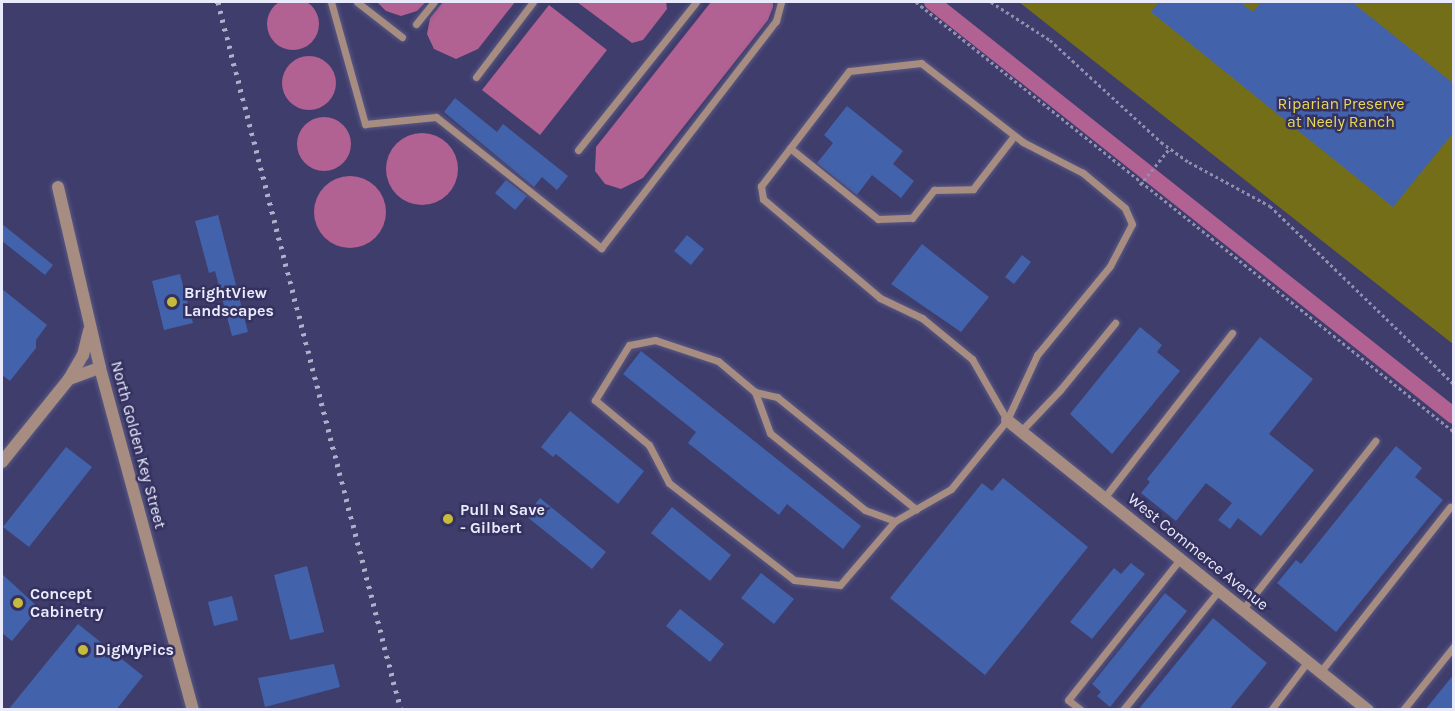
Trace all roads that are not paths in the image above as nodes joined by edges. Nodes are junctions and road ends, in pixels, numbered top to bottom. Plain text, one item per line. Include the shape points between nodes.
1 (331, 2) edge
2 (357, 2) edge
3 (434, 2) edge
4 (533, 2) edge
5 (780, 2) edge
6 (692, 3) edge
7 (416, 24) dead end
8 (402, 37) dead end
9 (476, 77) dead end
10 (1014, 135) junction
11 (790, 148) junction
12 (578, 150) dead end
13 (58, 187) dead end
14 (1115, 323) dead end
15 (89, 324) junction
16 (1233, 333) dead end
17 (100, 368) junction
18 (69, 380) junction
19 (755, 392) junction
20 (1007, 420) junction
21 (1021, 431) junction
22 (1375, 441) dead end
23 (2, 462) edge
24 (1104, 498) junction
25 (1450, 507) dead end
26 (916, 509) junction
27 (895, 521) junction
28 (1180, 559) junction
29 (1219, 590) junction
30 (1243, 609) junction
31 (1454, 646) edge
32 (1308, 661) junction
33 (1320, 671) junction
34 (1405, 709) edge
35 (193, 710) edge
36 (1081, 710) edge
37 (1123, 710) edge
38 (1271, 710) edge
39 (1368, 710) edge

1 - 5 lane via 365,124 436,117 601,248 776,21
2 - 8 lane
3 - 7 lane
4 - 9 lane
6 - 12 lane
10 - 11 lane via 921,63 849,71
10 - 11 lane via 973,189 934,190 912,218 878,219
10 - 20 lane via 1092,180 1125,208 1132,224 1110,266 1037,355
11 - 20 lane via 761,186 763,199 880,298 922,318 972,359
13 - 15 street, North Golden Key Street
14 - 21 lane
15 - 17 street, North Golden Key Street
15 - 18 street via 83,355
16 - 24 lane
17 - 18 street
17 - 35 street, North Golden Key Street
18 - 23 street
19 - 26 lane via 777,397
19 - 27 lane via 770,432 865,510
19 - 27 lane via 718,361 655,340 630,345 595,400 649,445 669,483 794,580 840,585
20 - 21 street, West Commerce Avenue
20 - 26 lane via 951,489
21 - 24 street, West Commerce Avenue
22 - 30 lane
24 - 28 street, West Commerce Avenue
25 - 33 lane
26 - 27 lane
28 - 29 street, West Commerce Avenue
28 - 36 lane via 1068,700
29 - 30 street, West Commerce Avenue
29 - 37 lane
30 - 32 street, West Commerce Avenue
31 - 34 lane
32 - 33 street, West Commerce Avenue
32 - 38 lane
33 - 39 street, West Commerce Avenue

